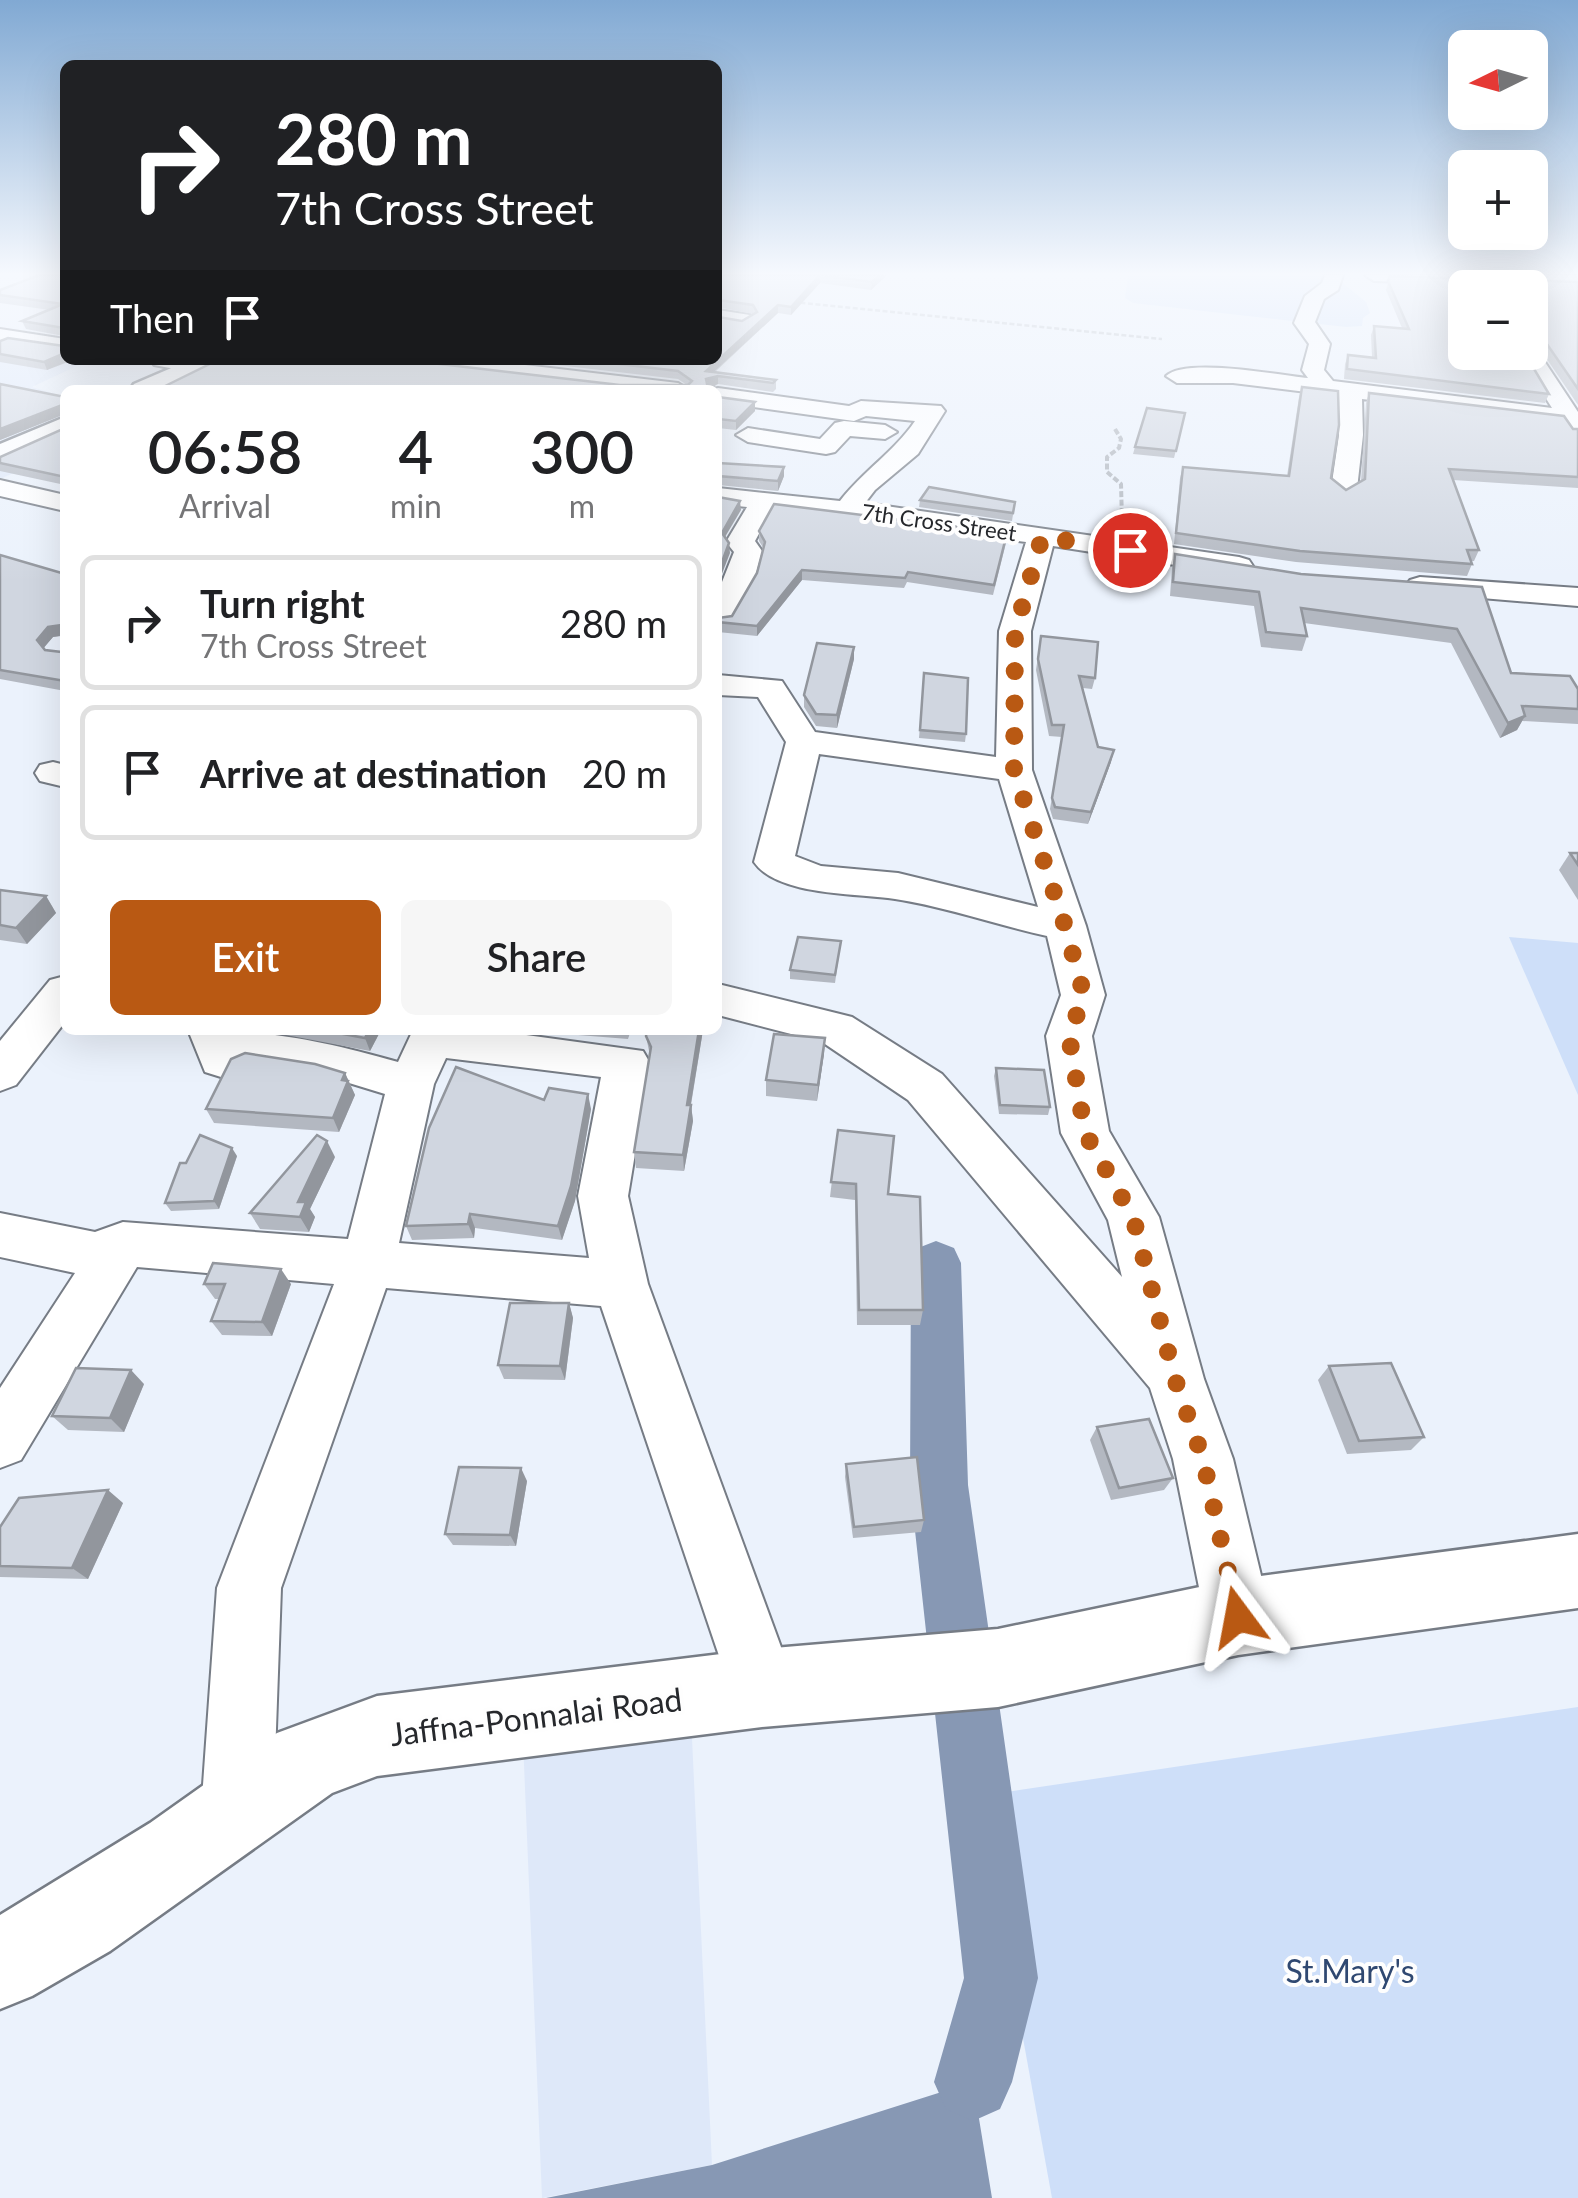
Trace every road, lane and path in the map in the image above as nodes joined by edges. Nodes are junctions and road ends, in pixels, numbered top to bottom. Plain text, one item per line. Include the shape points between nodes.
1 (589, 378) edge
2 (1245, 378) edge
3 (1323, 378) edge
4 (1544, 378) edge
5 (642, 385) edge
6 (1338, 389) junction
7 (722, 395) edge
8 (788, 397) junction
9 (930, 416) junction
10 (1574, 423) edge
11 (1115, 429) dead end
12 (60, 431) edge
13 (0, 455) edge
14 (0, 488) edge
15 (1344, 489) edge
16 (722, 497) edge
17 (60, 502) edge
18 (763, 502) junction
19 (847, 508) junction
20 (1042, 537) junction
21 (1130, 550) junction
22 (1258, 569) edge
23 (1396, 584) edge
24 (1578, 596) edge
25 (722, 610) edge
26 (722, 684) edge
27 (804, 741) junction
28 (1014, 770) junction
29 (1065, 926) junction
30 (60, 996) edge
31 (722, 1001) edge
32 (218, 1035) edge
33 (434, 1035) edge
34 (0, 1073) edge
35 (411, 1084) junction
36 (0, 1235) edge
37 (123, 1244) junction
38 (369, 1261) junction
39 (622, 1284) junction
40 (1175, 1379) junction
41 (0, 1440) edge
42 (1578, 1571) edge
43 (1238, 1617) junction
44 (762, 1688) junction
45 (208, 1833) junction
46 (0, 1964) edge

1 - 5 street
2 - 6 street
3 - 6 street
4 - 10 street
6 - 10 street
6 - 15 street via 1350,435
7 - 8 street
8 - 9 street via 854,414 860,408
8 - 9 street via 742,441 826,447 844,428
9 - 19 street via 909,449
11 - 21 path via 1120,448 1107,456 1106,472 1120,484 1121,528
12 - 13 main road
14 - 17 street
16 - 18 street, 7th Cross Street
18 - 19 street, 7th Cross Street
18 - 25 street via 740,542 748,551 745,565
19 - 20 street, 7th Cross Street
20 - 21 street, 7th Cross Street
20 - 28 street via 1015,632
21 - 22 street, 7th Cross Street
23 - 24 street
26 - 27 street via 770,688
27 - 28 street
27 - 29 street via 774,862 815,878 898,886
28 - 29 street
29 - 40 street via 1084,995 1069,1036 1085,1133 1133,1217
30 - 34 street
31 - 40 street via 836,1030 925,1087
32 - 35 street via 221,1060 246,1045 323,1058
33 - 35 street
33 - 39 street via 626,1063 603,1196
35 - 38 street
36 - 37 street via 96,1255
37 - 38 street
37 - 41 street
38 - 39 street
38 - 45 street via 249,1588
39 - 44 street
40 - 43 street via 1203,1459
42 - 43 main road, Jaffna-Ponnalai Road
43 - 44 main road, Jaffna-Ponnalai Road via 962,1671
44 - 45 main road, Jaffna-Ponnalai Road via 376,1736 306,1762
45 - 46 main road, Jaffna-Ponnalai Road via 80,1920

